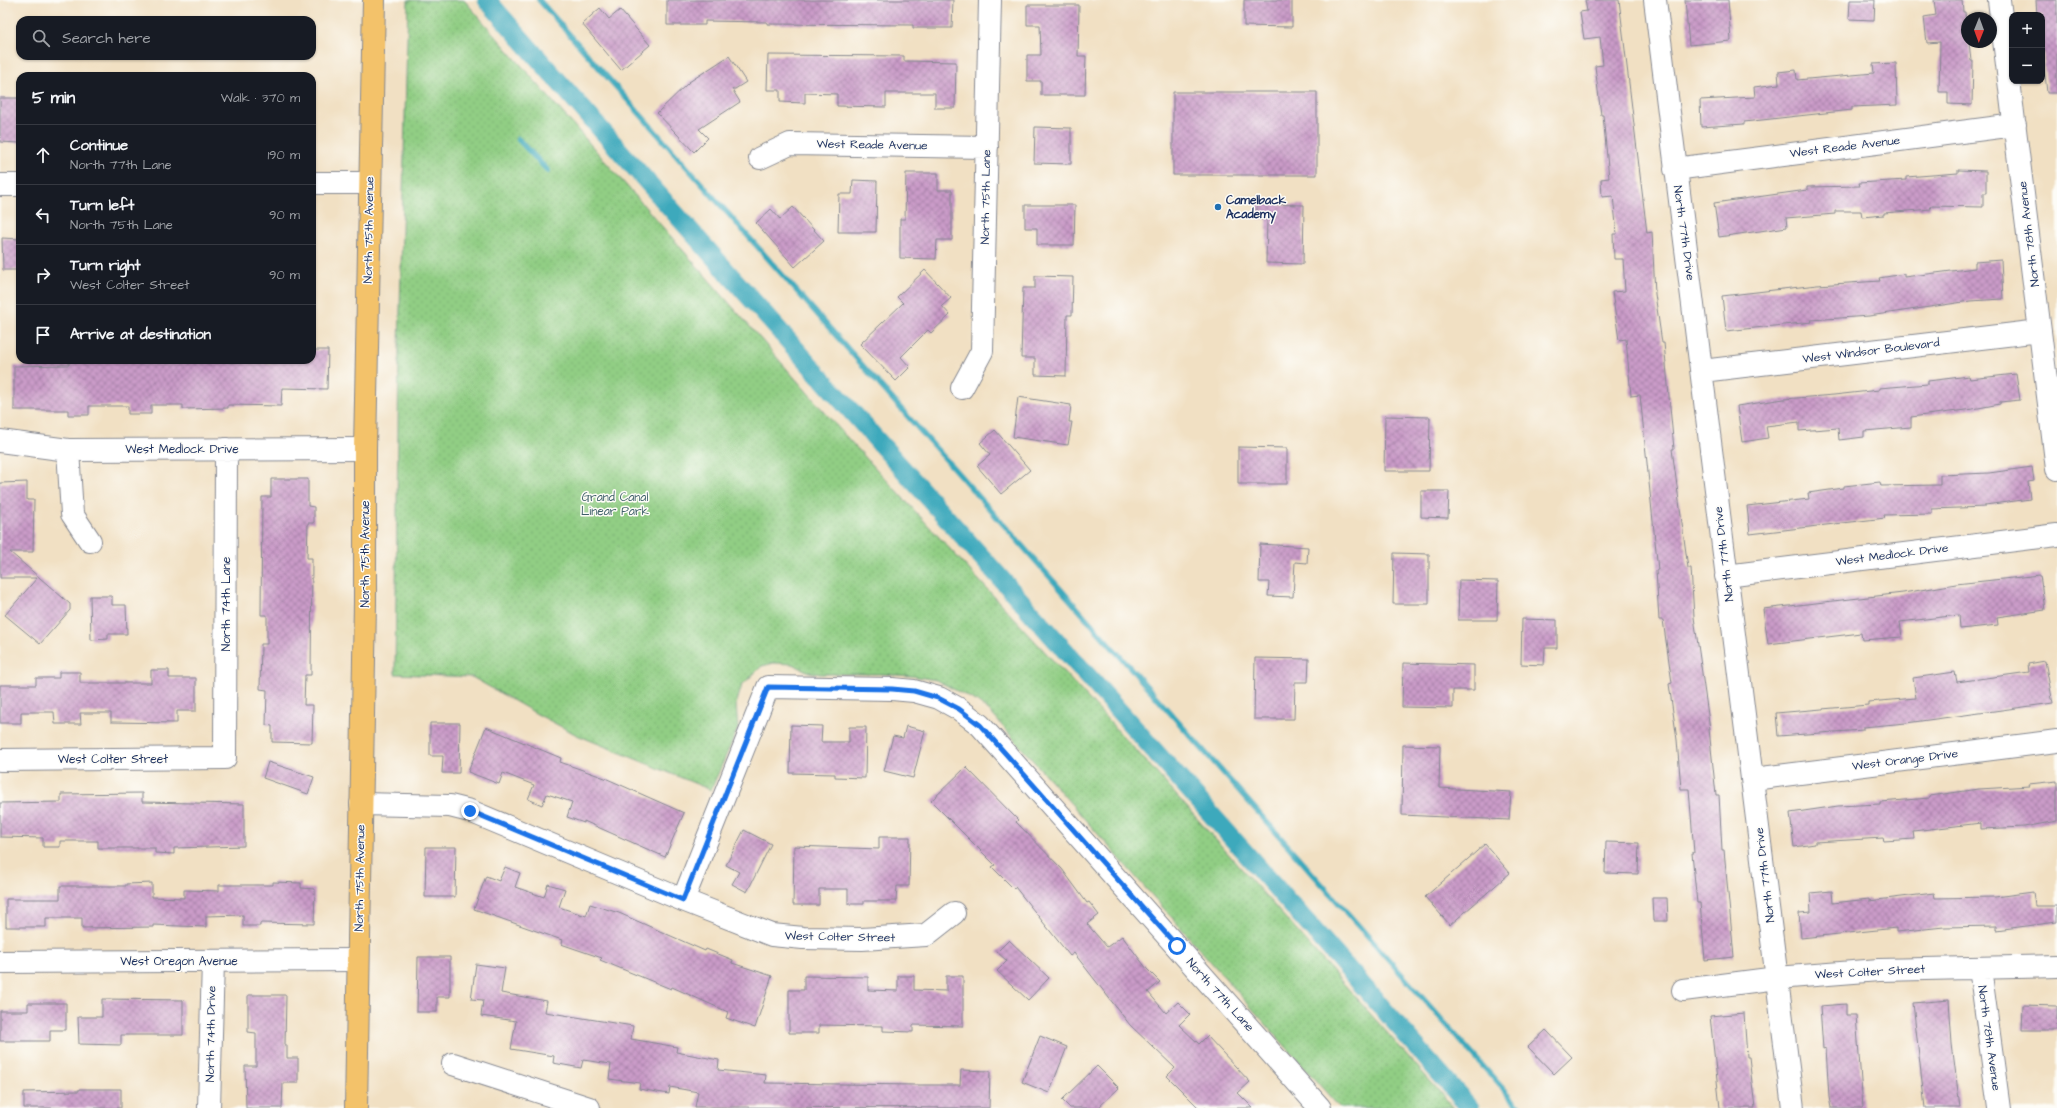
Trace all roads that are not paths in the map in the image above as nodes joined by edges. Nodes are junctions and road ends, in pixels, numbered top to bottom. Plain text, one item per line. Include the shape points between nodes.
1 (374, 0) edge
2 (990, 0) edge
3 (1655, 0) edge
4 (1999, 0) edge
5 (2016, 125) junction
6 (987, 146) junction
7 (760, 158) dead end
8 (1675, 169) junction
9 (316, 183) edge
10 (369, 183) junction
11 (0, 185) edge
12 (16, 185) edge
13 (2040, 331) junction
14 (1702, 371) junction
15 (962, 388) dead end
16 (0, 441) edge
17 (365, 448) junction
18 (226, 449) junction
19 (68, 450) junction
20 (2057, 469) edge
21 (2057, 535) edge
22 (90, 541) dead end
23 (1726, 576) junction
24 (2057, 741) edge
25 (225, 758) joint
26 (0, 760) edge
27 (1753, 779) junction
28 (361, 804) junction
29 (683, 900) junction
30 (954, 913) dead end
31 (358, 960) junction
32 (212, 961) junction
33 (0, 962) edge
34 (2057, 966) edge
35 (1980, 968) junction
36 (1777, 978) junction
37 (1683, 990) dead end
38 (453, 1064) dead end
39 (209, 1108) edge
40 (356, 1108) edge
41 (589, 1108) edge
42 (1320, 1108) edge
43 (1793, 1108) edge
44 (1999, 1108) edge

1 - 10 main road, North 75th Avenue
2 - 6 street, North 75th Lane
3 - 8 street, North 77th Drive
4 - 5 street, North 78th Avenue
5 - 8 street, West Reade Avenue
5 - 13 street, North 78th Avenue
6 - 7 street, West Reade Avenue via 790,144
6 - 15 street, North 75th Lane via 982,351
8 - 14 street, North 77th Drive
9 - 10 street
10 - 17 main road, North 75th Avenue
11 - 12 street
13 - 14 street, West Windsor Boulevard
13 - 20 street, North 78th Avenue
14 - 23 street, North 77th Drive
16 - 19 street, West Medlock Drive
17 - 18 street, West Medlock Drive
17 - 28 main road, North 75th Avenue
18 - 19 street, West Medlock Drive
18 - 25 street, North 74th Lane
19 - 22 street via 72,514
21 - 23 street, West Medlock Drive
23 - 27 street, North 77th Drive
24 - 27 street, West Orange Drive
25 - 26 street, West Colter Street
27 - 36 street, North 77th Drive
28 - 29 street, West Colter Street via 450,806 470,811
28 - 31 main road, North 75th Avenue
29 - 30 street, West Colter Street via 772,936 802,938 862,939 926,935
29 - 42 street, North 77th Lane via 768,687 892,689 914,691 938,698 959,709 980,725
31 - 32 street, West Oregon Avenue
31 - 40 main road, North 75th Avenue
32 - 33 street, West Oregon Avenue
32 - 39 street, North 74th Drive
34 - 35 street, West Colter Street
35 - 36 street, West Colter Street via 1879,970
35 - 44 street, North 78th Avenue
36 - 37 street, West Colter Street
36 - 43 street, North 77th Drive
38 - 41 street

